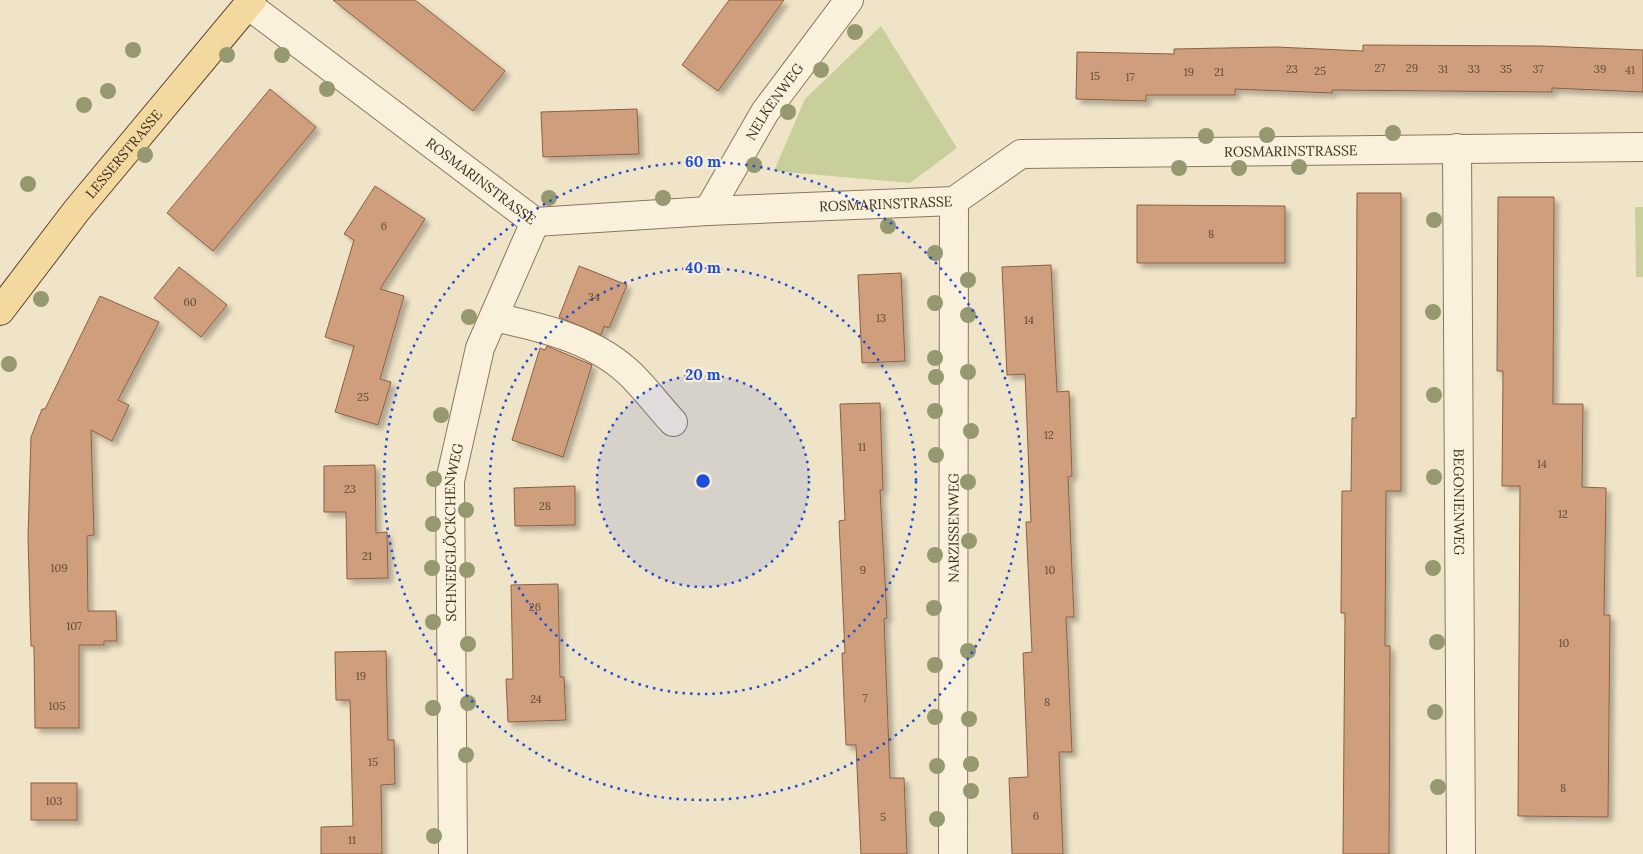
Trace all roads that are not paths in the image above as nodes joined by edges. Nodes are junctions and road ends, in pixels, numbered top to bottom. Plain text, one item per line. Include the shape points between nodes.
1 (849, 0) edge
2 (250, 2) edge
3 (1643, 147) edge
4 (1457, 148) junction
5 (954, 201) junction
6 (708, 211) junction
7 (535, 222) junction
8 (0, 311) edge
9 (494, 317) junction
10 (673, 422) dead end
11 (452, 854) edge
12 (953, 854) edge
13 (1461, 854) edge

1 - 6 street, NELKENWEG via 765,112
2 - 7 street, ROSMARINSTRASSE
2 - 8 main road, LESSERSTRASSE via 76,210
3 - 4 street, ROSMARINSTRASSE
4 - 5 street, ROSMARINSTRASSE via 1021,154
4 - 13 street, BEGONIENWEG
5 - 6 street, ROSMARINSTRASSE
5 - 12 street, NARZISSENWEG
6 - 7 street, ROSMARINSTRASSE
7 - 9 street, SCHNEEGLÖCKCHENWEG
9 - 10 street via 539,327 585,344 625,369
9 - 11 street, SCHNEEGLÖCKCHENWEG via 480,348 450,481

